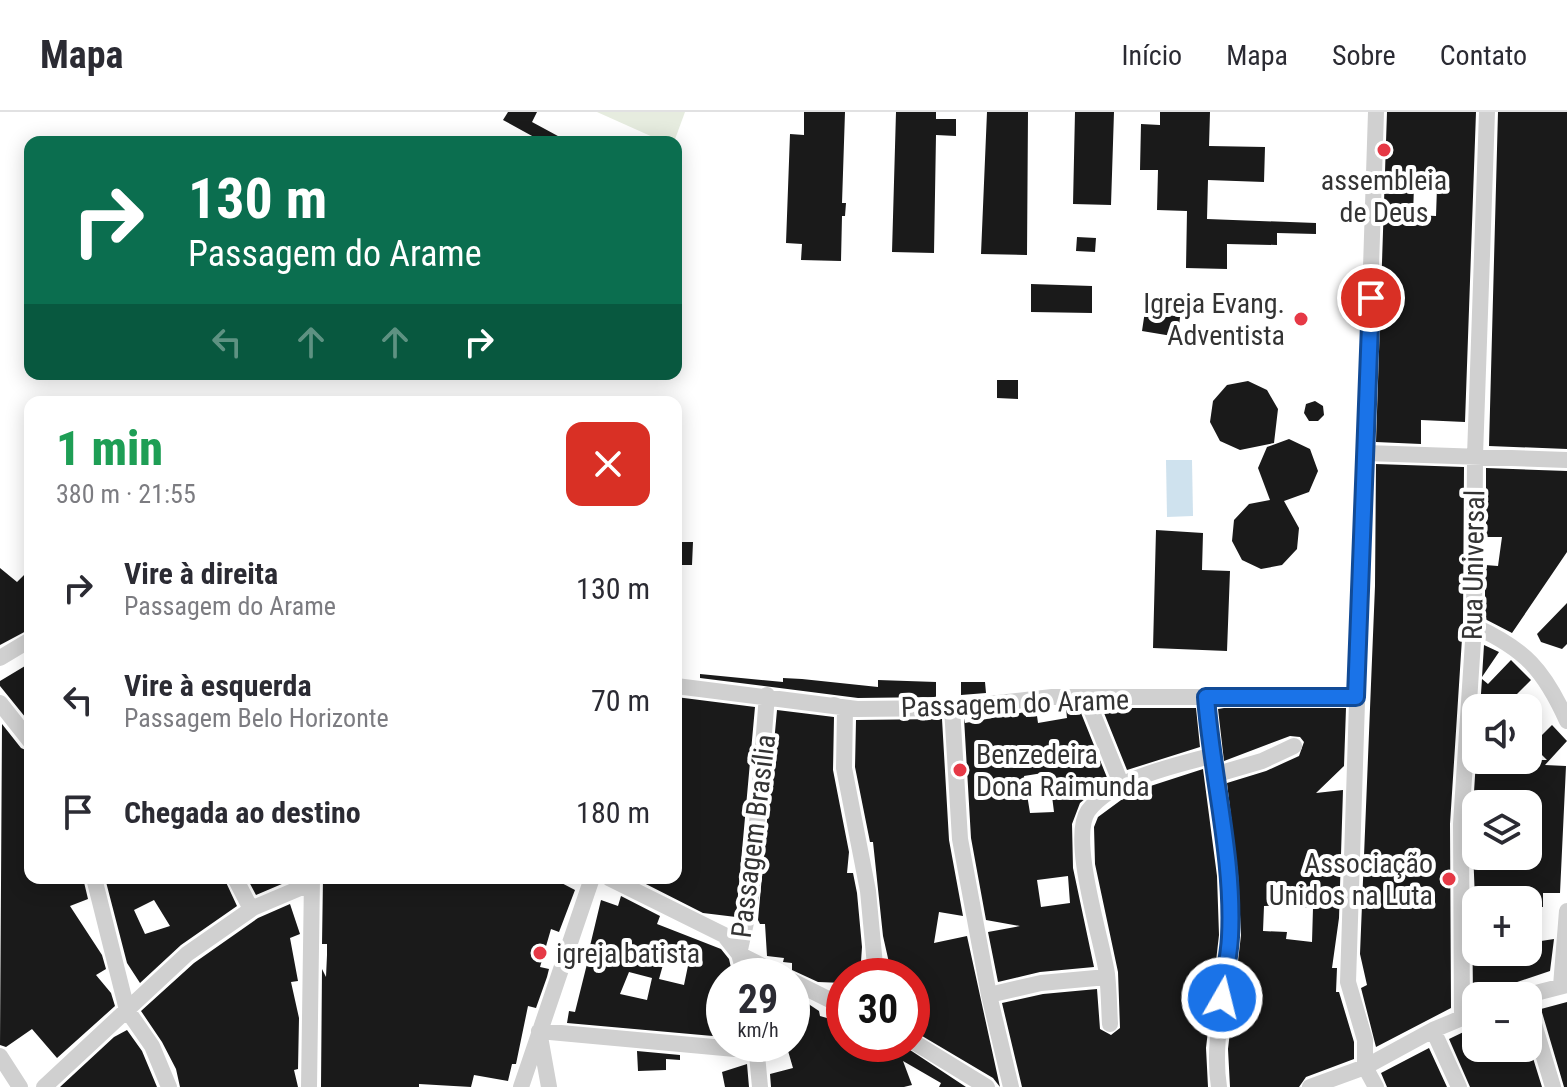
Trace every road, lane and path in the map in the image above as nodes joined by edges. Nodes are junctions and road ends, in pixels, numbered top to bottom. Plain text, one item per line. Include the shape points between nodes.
1 (1376, 112) edge
2 (1487, 112) edge
3 (1366, 453) junction
4 (1475, 456) junction
5 (1567, 460) edge
6 (1474, 626) junction
7 (24, 644) edge
8 (0, 658) edge
9 (682, 687) edge
10 (767, 695) junction
11 (1086, 697) junction
12 (1206, 697) junction
13 (1356, 697) junction
14 (0, 703) edge
15 (832, 705) junction
16 (952, 708) junction
17 (1567, 721) edge
18 (24, 733) edge
19 (1294, 746) dead end
20 (1210, 756) junction
21 (1214, 775) junction
22 (1122, 786) junction
23 (96, 884) edge
24 (238, 884) edge
25 (305, 884) edge
26 (312, 884) edge
27 (588, 884) edge
28 (621, 884) edge
29 (251, 909) junction
30 (1567, 911) edge
31 (739, 954) junction
32 (740, 958) edge
33 (747, 958) edge
34 (874, 958) edge
35 (1107, 977) junction
36 (1468, 982) edge
37 (1564, 986) edge
38 (1542, 992) edge
39 (989, 995) junction
40 (127, 1010) junction
41 (1462, 1018) edge
42 (1110, 1024) dead end
43 (1433, 1030) junction
44 (539, 1031) junction
45 (706, 1046) edge
46 (1542, 1050) edge
47 (930, 1052) edge
48 (0, 1056) edge
49 (758, 1062) edge
50 (1365, 1067) junction
51 (20, 1087) edge
52 (44, 1087) edge
53 (169, 1087) edge
54 (309, 1087) edge
55 (521, 1087) edge
56 (549, 1087) edge
57 (760, 1087) edge
58 (987, 1087) edge
59 (1011, 1087) edge
60 (1219, 1087) edge
61 (1310, 1087) edge
62 (1376, 1087) edge
63 (1459, 1087) edge
64 (1553, 1087) edge

1 - 3 street
2 - 4 street, Rua Universal
3 - 4 street
3 - 13 street
4 - 5 street
4 - 6 street, Rua Universal
6 - 17 street via 1529,657
6 - 36 street, Rua Universal via 1461,824
7 - 8 street
9 - 10 street, Passagem do Arame
10 - 15 street, Passagem do Arame
10 - 31 street, Passagem Brasília via 751,900
11 - 12 street, Passagem do Arame
11 - 16 street, Passagem do Arame
11 - 22 street
12 - 13 street, Passagem do Arame
12 - 20 street
13 - 50 street via 1348,982 1365,1040
14 - 18 street
15 - 16 street, Passagem do Arame
15 - 34 street via 845,709 844,768 868,891
16 - 39 street via 960,839
19 - 21 street
20 - 21 street
20 - 22 street
21 - 60 street via 1228,875 1230,937
22 - 35 street via 1089,811 1082,833
23 - 40 street
24 - 29 street
25 - 29 street
26 - 54 street
27 - 44 street
28 - 31 street via 724,935
29 - 40 street via 187,954
30 - 37 street
31 - 32 street, Passagem Brasília
31 - 33 street
35 - 39 street via 1041,983
35 - 42 street
37 - 38 street
39 - 59 street
40 - 52 street
40 - 53 street via 152,1046
41 - 43 street
43 - 50 street
43 - 63 street
44 - 45 street
44 - 55 street
44 - 56 street
46 - 64 street
47 - 58 street
48 - 51 street
49 - 57 street
50 - 61 street
50 - 62 street

